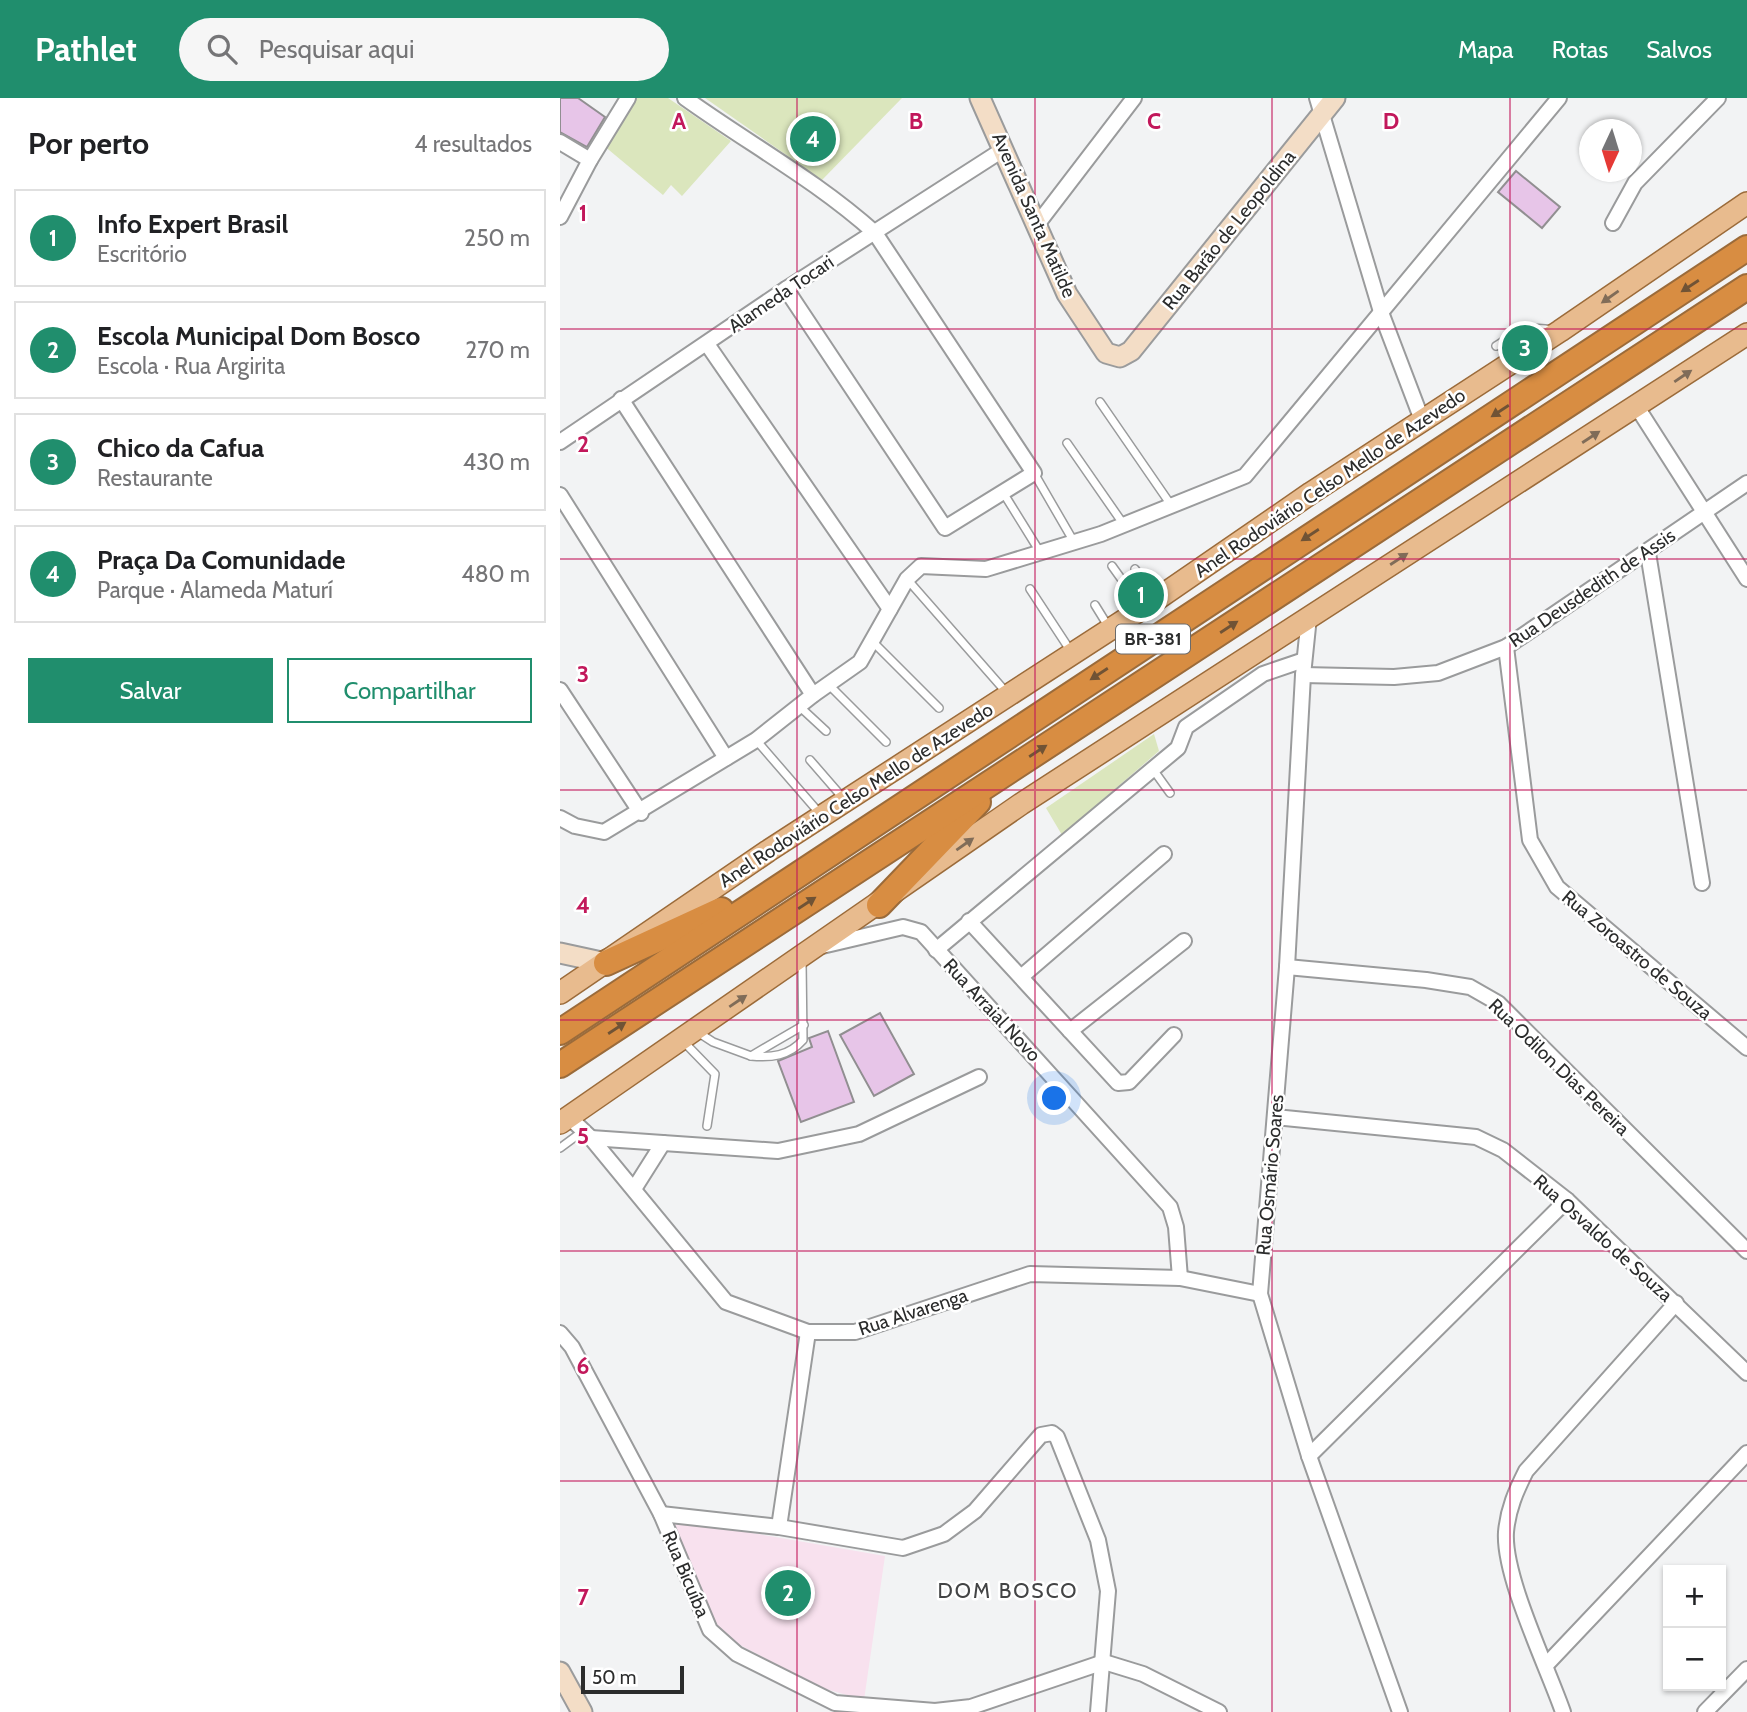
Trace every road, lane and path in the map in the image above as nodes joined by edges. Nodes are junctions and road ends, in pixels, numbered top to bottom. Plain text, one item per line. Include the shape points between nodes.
1 (628, 98) edge
2 (685, 98) edge
3 (980, 98) edge
4 (1134, 98) edge
5 (1335, 98) edge
6 (1559, 98) edge
7 (1718, 98) edge
8 (1320, 106) edge
9 (560, 142) edge
10 (1004, 149) junction
11 (590, 160) junction
12 (1747, 203) edge
13 (560, 217) edge
14 (1613, 223) dead end
15 (1036, 226) junction
16 (875, 233) junction
17 (1747, 248) edge
18 (1747, 287) edge
19 (786, 289) junction
20 (1747, 304) edge
21 (1381, 315) junction
22 (1560, 331) junction
23 (1747, 334) edge
24 (1671, 339) junction
25 (707, 344) junction
26 (1496, 346) dead end
27 (1119, 357) joint
28 (621, 399) junction
29 (1100, 402) dead end
30 (1637, 407) junction
31 (1422, 420) junction
32 (560, 442) edge
33 (1067, 443) dead end
34 (1034, 473) junction
35 (1747, 483) edge
36 (1003, 494) junction
37 (560, 495) edge
38 (1172, 506) junction
39 (1703, 512) junction
40 (1124, 525) junction
41 (1074, 542) junction
42 (1648, 552) junction
43 (1040, 553) junction
44 (1112, 566) dead end
45 (1135, 569) dead end
46 (907, 579) junction
47 (1747, 579) edge
48 (1030, 589) dead end
49 (1150, 604) junction
50 (1095, 605) dead end
51 (890, 609) junction
52 (1309, 617) junction
53 (1111, 629) junction
54 (874, 643) junction
55 (1506, 647) junction
56 (1073, 654) junction
57 (1304, 660) junction
58 (1303, 675) junction
59 (828, 684) junction
60 (560, 690) edge
61 (813, 695) junction
62 (1009, 695) junction
63 (799, 705) junction
64 (939, 708) dead end
65 (826, 731) dead end
66 (756, 740) junction
67 (886, 742) dead end
68 (726, 758) junction
69 (810, 760) dead end
70 (1152, 768) junction
71 (1009, 769) junction
72 (1170, 793) dead end
73 (845, 801) junction
74 (815, 808) dead end
75 (641, 813) junction
76 (560, 818) edge
77 (1164, 854) dead end
78 (795, 875) junction
79 (1702, 883) dead end
80 (879, 905) junction
81 (969, 920) junction
82 (1184, 941) dead end
83 (936, 950) junction
84 (810, 952) junction
85 (560, 953) edge
86 (606, 963) junction
87 (1287, 967) junction
88 (1021, 977) junction
89 (560, 993) edge
90 (804, 1025) junction
91 (1070, 1031) junction
92 (560, 1032) edge
93 (688, 1035) junction
94 (1174, 1035) dead end
95 (1747, 1048) edge
96 (751, 1056) junction
97 (560, 1065) edge
98 (979, 1077) dead end
99 (1275, 1117) junction
100 (707, 1126) dead end
101 (576, 1127) edge
102 (663, 1143) junction
103 (560, 1148) edge
104 (634, 1189) junction
105 (1567, 1200) junction
106 (1747, 1251) edge
107 (1180, 1278) junction
108 (1260, 1294) junction
109 (1676, 1303) junction
110 (808, 1332) junction
111 (560, 1333) edge
112 (566, 1348) edge
113 (1747, 1373) edge
114 (1747, 1453) edge
115 (1309, 1456) junction
116 (661, 1514) junction
117 (779, 1527) junction
118 (1104, 1662) junction
119 (1547, 1664) junction
120 (1747, 1669) edge
121 (560, 1672) edge
122 (837, 1707) edge
123 (582, 1712) edge
124 (1098, 1712) edge
125 (1219, 1712) edge
126 (1400, 1712) edge
127 (1563, 1712) edge
128 (1705, 1712) edge

1 - 11 street
2 - 16 street via 772,154
3 - 10 street, Avenida Santa Matilde
4 - 15 street
5 - 8 street, Rua Barão de Leopoldina
6 - 21 street
7 - 14 street via 1635,183
8 - 21 street
8 - 27 street, Rua Barão de Leopoldina via 1131,351
9 - 11 street
10 - 15 street, Avenida Santa Matilde
10 - 16 street, Alameda Tocari
11 - 13 street
12 -> 22 main road, Anel Rodoviário Celso Mello de Azevedo
15 - 27 street, Avenida Santa Matilde via 1067,294 1106,353
16 - 19 street, Alameda Tocari
16 - 34 street
17 -> 78 highway, Anel Rodoviário Celso Mello de Azevedo / BR-381
18 - 24 highway, BR-381
19 - 25 street, Alameda Tocari
19 - 36 street via 946,528
20 - 24 highway
21 - 31 street
21 - 38 street via 1245,476
22 - 26 lane via 1534,326 1520,329
22 - 31 main road, Anel Rodoviário Celso Mello de Azevedo
30 -> 23 main road
71 -> 24 highway, BR-381
25 - 28 street, Alameda Tocari
25 - 51 street
28 - 32 street, Alameda Tocari
28 - 61 street
29 - 38 lane
30 - 39 street
52 -> 30 main road
31 - 49 main road, Anel Rodoviário Celso Mello de Azevedo
33 - 40 lane
34 - 36 street
34 - 41 lane
35 - 39 street, Rua Deusdedith de Assis
36 - 43 lane
37 - 68 street
38 - 40 street
39 - 42 street, Rua Deusdedith de Assis
39 - 47 street
40 - 41 street
41 - 43 street
42 - 55 street, Rua Deusdedith de Assis
42 - 79 street
43 - 46 street via 986,569 921,566
44 - 49 lane
45 - 49 lane
46 - 51 street
46 - 62 lane
48 - 56 lane
49 - 53 main road, Anel Rodoviário Celso Mello de Azevedo
50 - 53 lane
51 - 54 street
52 - 57 street, Rua Osmário Soares
80 -> 52 main road via 1021,804
53 - 56 main road, Anel Rodoviário Celso Mello de Azevedo
54 - 59 street via 860,662
54 - 64 lane
55 - 58 street, Rua Deusdedith de Assis via 1438,673
55 - 95 street, Rua Zoroastro de Souza via 1530,840 1557,887
56 - 62 main road, Anel Rodoviário Celso Mello de Azevedo
57 - 58 street, Rua Osmário Soares
57 - 70 street via 1263,674 1186,727 1178,748
58 - 87 street, Rua Osmário Soares
59 - 61 street
59 - 67 lane
60 - 75 street
61 - 63 street
62 - 73 main road, Anel Rodoviário Celso Mello de Azevedo
63 - 65 lane
63 - 66 street
66 - 68 street
66 - 74 lane
68 - 75 street
69 - 73 lane
70 - 72 lane
70 - 81 street
71 - 80 highway
97 -> 71 highway, BR-381
73 - 86 main road, Anel Rodoviário Celso Mello de Azevedo
75 - 76 street via 604,832
77 - 88 street
78 - 86 highway
78 - 92 highway, Anel Rodoviário Celso Mello de Azevedo / BR-381
80 - 84 main road
81 - 83 street
81 - 88 street
82 - 91 street
83 - 84 street, Rua Arraial Novo via 921,932 911,928
83 - 107 street, Rua Arraial Novo via 1170,1207
84 - 90 lane
93 -> 84 main road
85 - 86 street
86 - 89 main road, Anel Rodoviário Celso Mello de Azevedo
87 - 99 street, Rua Osmário Soares
87 - 106 street, Rua Odilon Dias Pereira via 1459,985 1498,1003
88 - 91 street
90 - 96 lane
90 - 96 lane via 803,1040 797,1047 770,1058
91 - 94 street via 1118,1083 1129,1082
93 - 96 lane
93 - 100 lane via 715,1074
93 - 101 main road
98 - 102 street via 846,1137 778,1151
99 - 105 street, Rua Osvaldo de Souza via 1476,1137 1503,1150
99 - 108 street, Rua Osmário Soares
101 - 102 street
101 - 103 lane
101 - 104 street, Rua Alvarenga
102 - 104 street
104 - 110 street, Rua Alvarenga via 726,1302
105 - 109 street, Rua Osvaldo de Souza
105 - 115 street
107 - 108 street, Rua Alvarenga
107 - 110 street, Rua Alvarenga via 1030,1273 855,1332
108 - 115 street, Rua Osmário Soares
109 - 113 street, Rua Osvaldo de Souza
109 - 119 street via 1526,1471 1511,1501 1508,1565
110 - 117 street
111 - 112 street, Rua Bicuíba
112 - 116 street, Rua Bicuíba
114 - 119 street
115 - 126 street, Rua Osmário Soares
116 - 117 street
116 - 122 street, Rua Bicuíba via 710,1630 737,1654
117 - 118 street via 903,1548 913,1545 944,1534 975,1511 1047,1432 1057,1437 1098,1540 1108,1591
118 - 122 street, Rua Bicuíba via 971,1707 935,1711
118 - 124 street
118 - 125 street via 1143,1674
119 - 127 street
120 - 128 street
121 - 123 street

